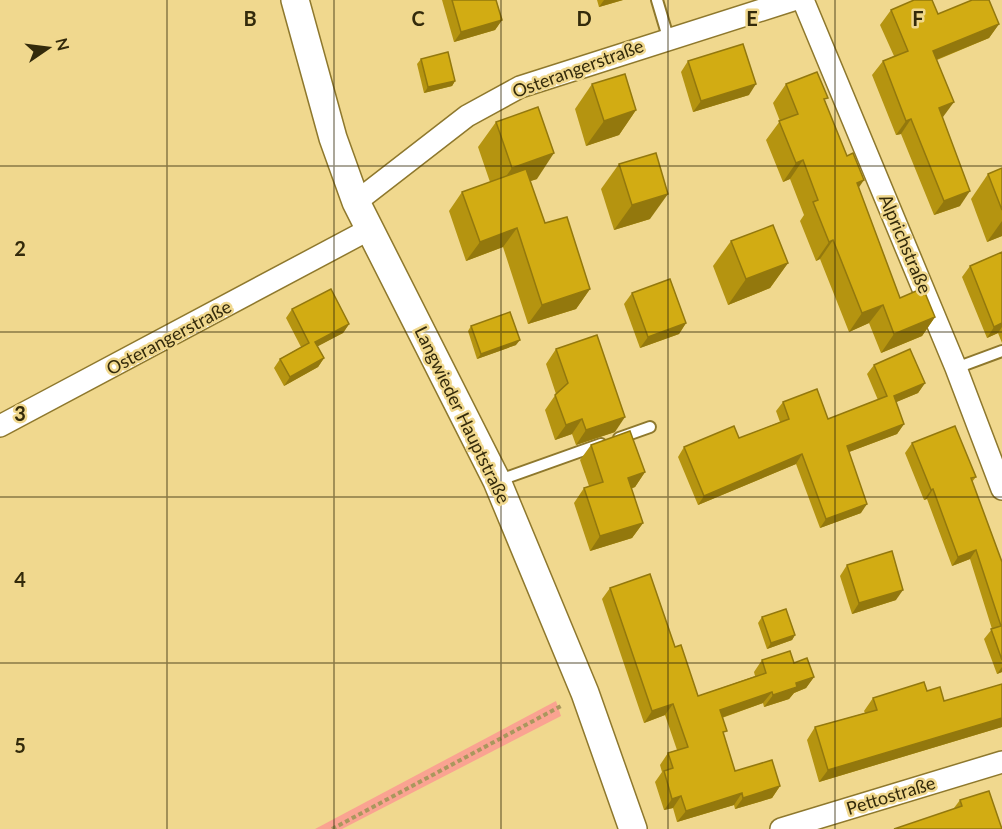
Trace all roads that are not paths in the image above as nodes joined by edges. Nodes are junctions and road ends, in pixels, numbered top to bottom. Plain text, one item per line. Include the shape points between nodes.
1 (295, 0) edge
2 (657, 0) edge
3 (793, 0) edge
4 (803, 0) edge
5 (668, 37) junction
6 (356, 202) junction
7 (368, 230) junction
8 (1002, 351) edge
9 (956, 368) junction
10 (0, 426) edge
11 (650, 427) dead end
12 (497, 481) junction
13 (1002, 489) edge
14 (1002, 762) edge
15 (633, 829) edge
16 (781, 829) edge

1 - 6 street, Langwieder Hauptstraße via 333,138
2 - 5 lane
3 - 5 street, Osterangerstraße
4 - 9 street, Alprichstraße
5 - 6 street, Osterangerstraße via 520,87 467,116
6 - 7 street, Langwieder Hauptstraße
7 - 10 street, Osterangerstraße
7 - 12 street, Langwieder Hauptstraße
8 - 9 lane
9 - 13 street, Alprichstraße
11 - 12 lane
12 - 15 street, Langwieder Hauptstraße via 585,693
14 - 16 street, Pettostraße

